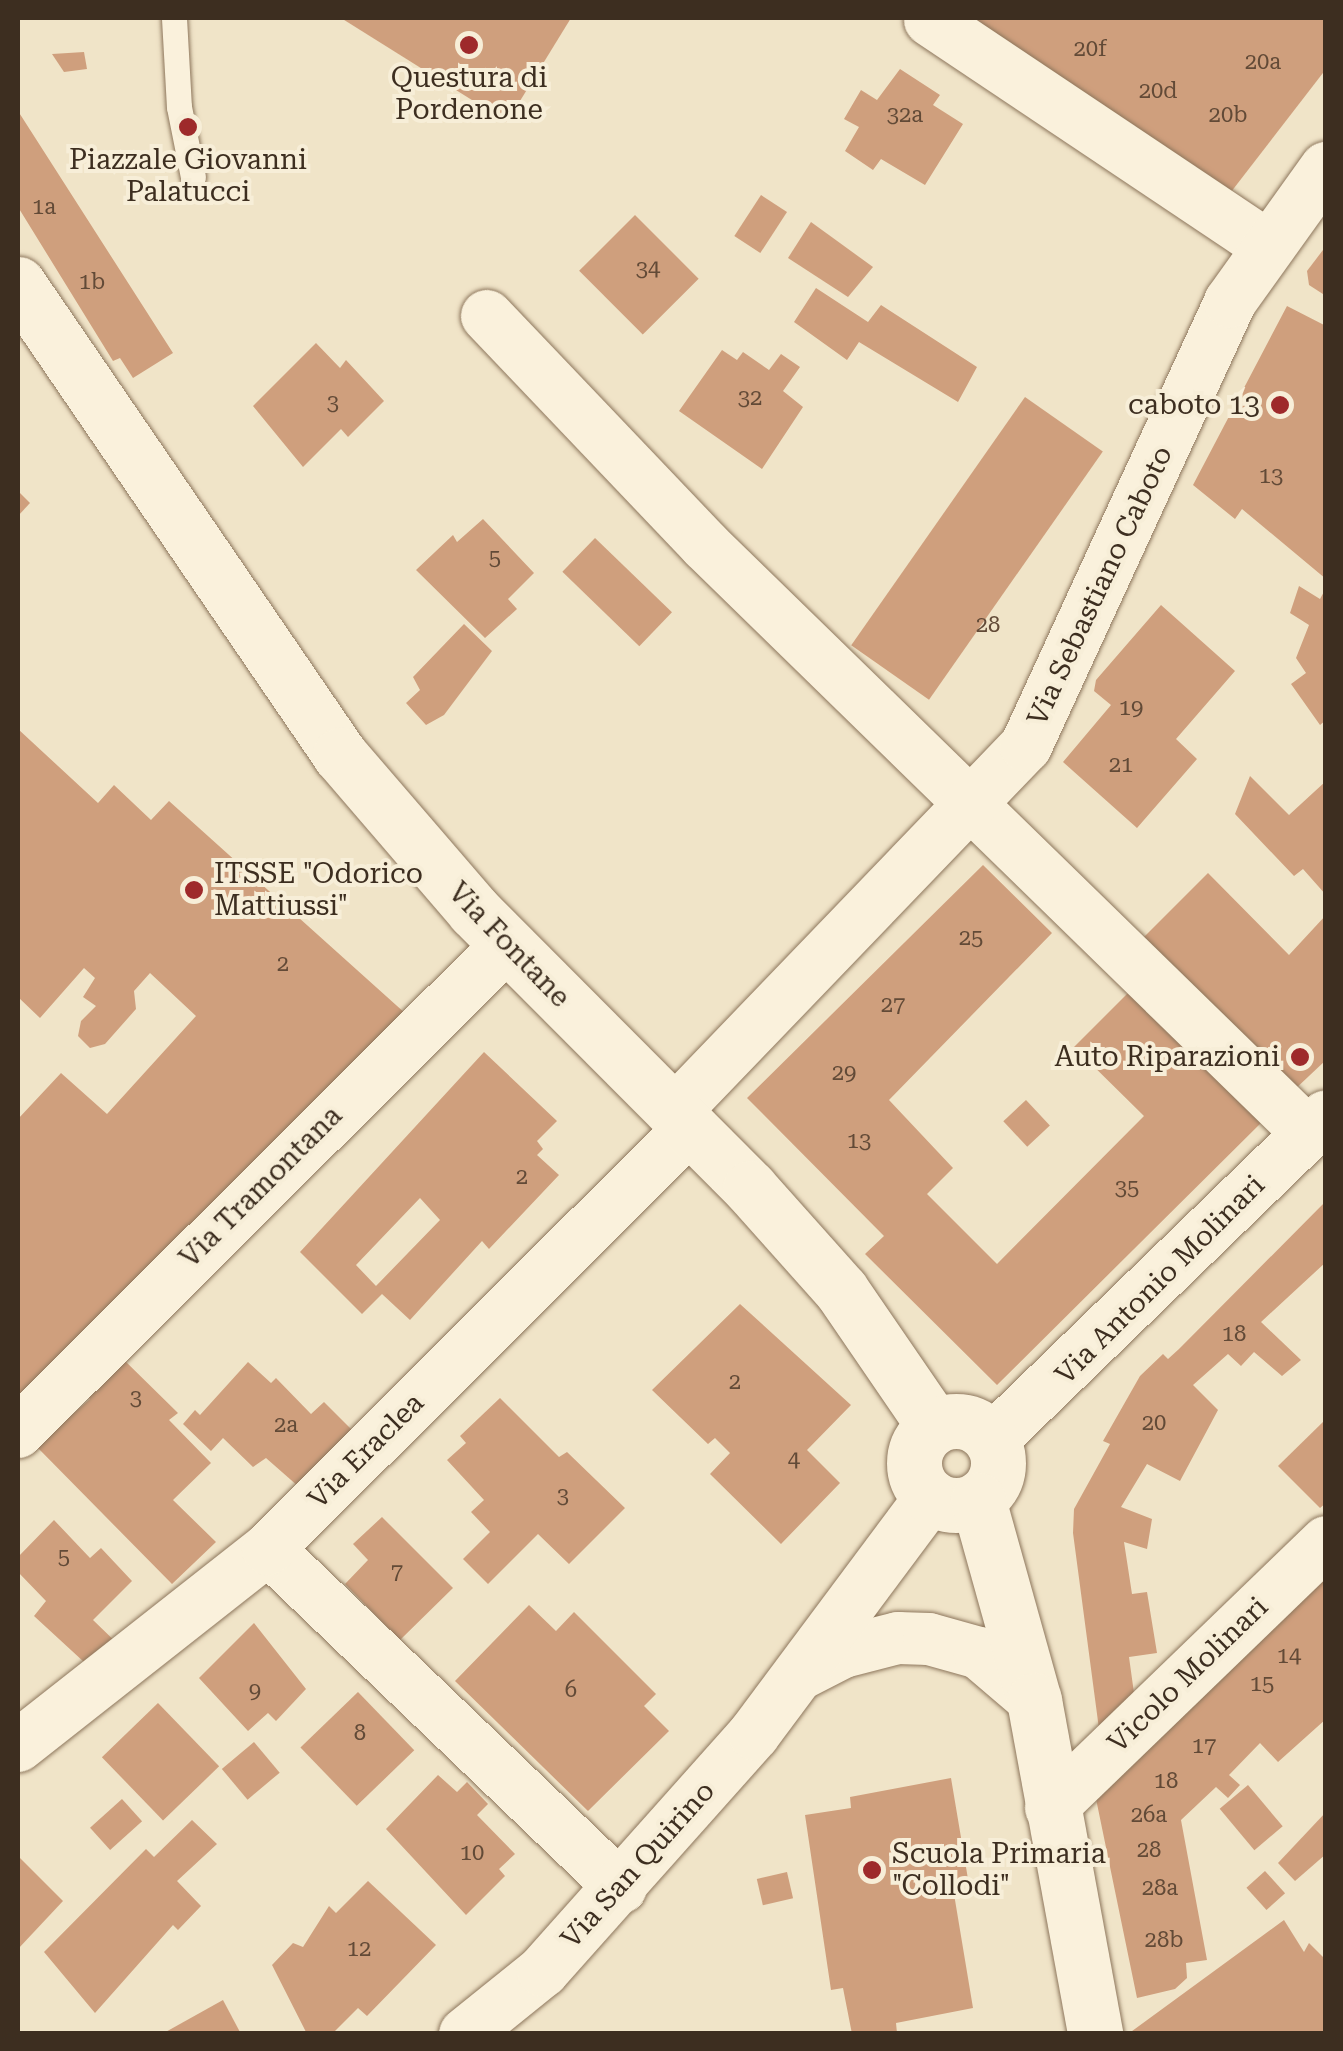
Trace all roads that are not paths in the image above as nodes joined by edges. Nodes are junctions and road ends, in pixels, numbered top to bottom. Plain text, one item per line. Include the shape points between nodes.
1 (174, 18) edge
2 (930, 20) edge
3 (1326, 168) edge
4 (193, 177) dead end
5 (1268, 246) junction
6 (18, 284) edge
7 (487, 316) dead end
8 (971, 809) junction
9 (508, 945) junction
10 (682, 1120) junction
11 (1317, 1124) edge
12 (934, 1426) junction
13 (18, 1432) edge
14 (992, 1440) junction
15 (954, 1499) junction
16 (1326, 1542) edge
17 (268, 1550) junction
18 (792, 1678) junction
19 (1034, 1700) junction
20 (18, 1746) edge
21 (1051, 1808) junction
22 (621, 1887) junction
23 (465, 2034) edge
24 (1096, 2034) edge

1 - 4 lane
2 - 5 street
3 - 5 street, Via Sebastiano Caboto
5 - 8 street, Via Sebastiano Caboto via 1230,302 1026,746
6 - 9 street, Via Fontane via 340,755
7 - 8 street
8 - 10 street, Via Sebastiano Caboto
8 - 11 street
9 - 10 street, Via Fontane
9 - 13 street, Via Tramontana
10 - 12 street, Via Fontane via 840,1290
10 - 17 street, Via Eraclea
11 - 14 street, Via Antonio Molinari
12 - 14 street via 969,1422
12 - 15 street via 922,1436 913,1465
14 - 15 street via 998,1474
15 - 18 street, Via San Quirino via 879,1573
15 - 19 street
16 - 21 street, Vicolo Molinari
17 - 20 street, Via Eraclea
17 - 22 street
18 - 19 street, Via San Quirino via 843,1652 898,1638 929,1639 979,1653
18 - 22 street, Via San Quirino via 754,1734
19 - 21 street
21 - 24 street
22 - 23 street, Via San Quirino via 543,1971

